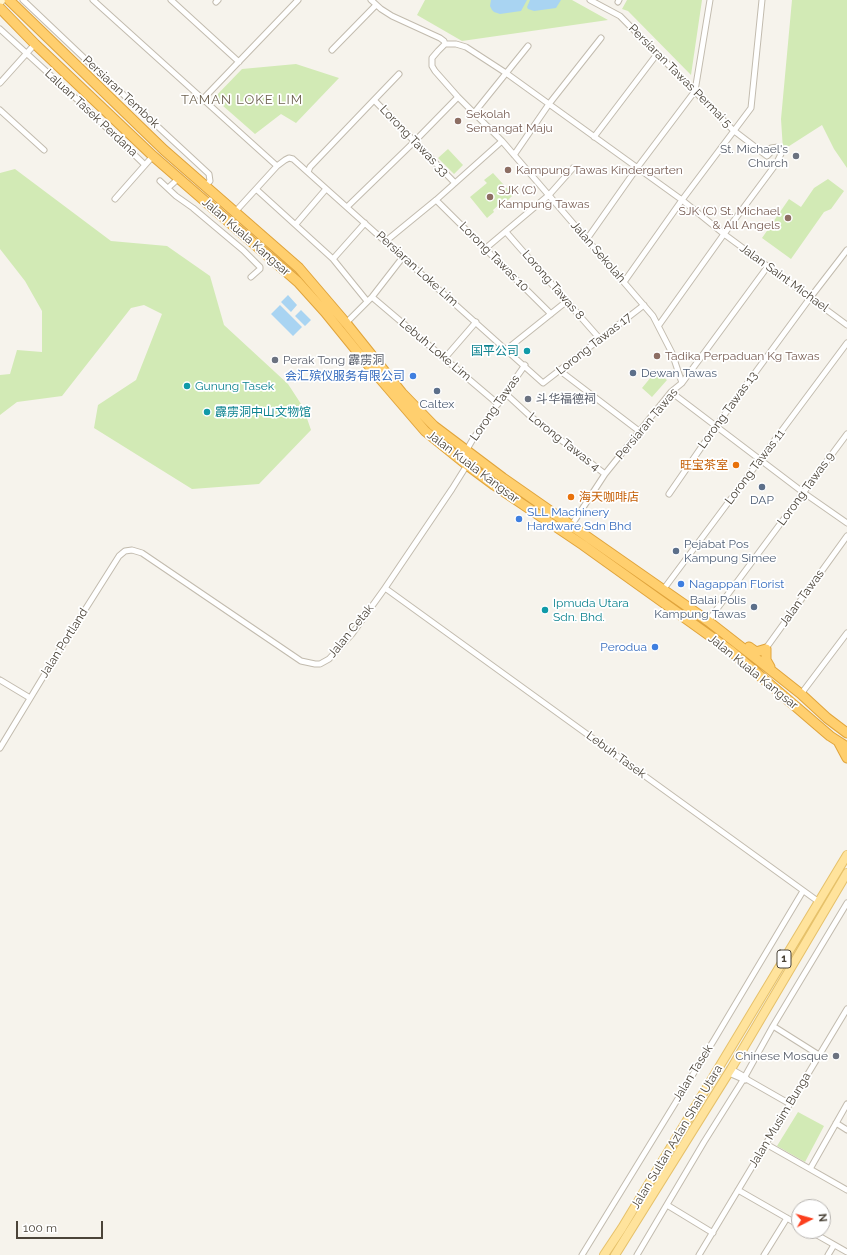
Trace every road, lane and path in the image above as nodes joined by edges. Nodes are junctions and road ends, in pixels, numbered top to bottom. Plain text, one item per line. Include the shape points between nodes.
1 (2, 0) edge
2 (9, 0) edge
3 (23, 0) edge
4 (93, 0) edge
5 (171, 0) edge
6 (298, 0) edge
7 (371, 0) edge
8 (590, 0) edge
9 (710, 0) edge
10 (762, 0) edge
11 (0, 2) edge
12 (376, 5) junction
13 (0, 8) edge
14 (0, 29) edge
15 (601, 38) dead end
16 (443, 42) junction
17 (35, 44) junction
18 (528, 46) dead end
19 (332, 50) dead end
20 (27, 54) junction
21 (657, 54) junction
22 (239, 62) junction
23 (506, 73) junction
24 (399, 74) dead end
25 (0, 83) edge
26 (695, 92) junction
27 (458, 97) junction
28 (203, 99) junction
29 (374, 100) junction
30 (549, 104) junction
31 (0, 110) edge
32 (474, 113) junction
33 (733, 130) junction
34 (594, 137) junction
35 (502, 141) junction
36 (414, 142) junction
37 (44, 150) dead end
38 (514, 155) junction
39 (153, 156) junction
40 (145, 165) junction
41 (277, 166) junction
42 (572, 168) dead end
43 (637, 168) junction
44 (308, 172) junction
45 (179, 178) junction
46 (160, 181) dead end
47 (455, 183) junction
48 (205, 186) junction
49 (168, 188) junction
50 (256, 189) junction
51 (326, 189) junction
52 (549, 195) junction
53 (115, 199) dead end
54 (436, 200) junction
55 (682, 200) junction
56 (347, 207) junction
57 (235, 212) junction
58 (365, 223) junction
59 (296, 224) junction
60 (506, 232) junction
61 (724, 234) junction
62 (587, 239) junction
63 (251, 241) junction
64 (386, 241) junction
65 (486, 248) junction
66 (243, 250) junction
67 (847, 250) edge
68 (403, 257) junction
69 (333, 259) junction
70 (768, 266) junction
71 (251, 277) dead end
72 (624, 282) junction
73 (372, 297) junction
74 (810, 298) junction
75 (367, 301) junction
76 (567, 302) junction
77 (644, 305) junction
78 (551, 314) junction
79 (476, 322) junction
80 (346, 323) junction
81 (659, 325) junction
82 (847, 325) edge
83 (600, 339) junction
84 (847, 343) edge
85 (507, 350) junction
86 (444, 358) junction
87 (525, 365) junction
88 (559, 370) junction
89 (544, 382) joint
90 (682, 383) junction
91 (671, 392) junction
92 (505, 393) junction
93 (498, 404) junction
94 (716, 426) junction
95 (640, 431) junction
96 (847, 434) edge
97 (466, 451) junction
98 (760, 460) junction
99 (467, 466) junction
100 (606, 474) junction
101 (804, 493) junction
102 (669, 494) dead end
103 (847, 523) edge
104 (571, 526) junction
105 (847, 536) edge
106 (136, 551) joint
107 (385, 588) junction
108 (664, 590) junction
109 (708, 621) junction
110 (720, 630) junction
111 (847, 633) edge
112 (711, 638) junction
113 (766, 648) junction
114 (758, 660) junction
115 (772, 671) junction
116 (0, 680) edge
117 (801, 694) junction
118 (30, 698) junction
119 (803, 712) junction
120 (847, 732) edge
121 (843, 745) edge
122 (0, 748) edge
123 (847, 758) edge
124 (847, 855) edge
125 (847, 873) edge
126 (803, 891) junction
127 (819, 902) junction
128 (847, 903) edge
129 (847, 1009) edge
130 (773, 1026) junction
131 (729, 1050) junction
132 (820, 1055) junction
133 (729, 1071) junction
134 (745, 1079) junction
135 (704, 1090) junction
136 (790, 1104) junction
137 (847, 1104) edge
138 (836, 1123) junction
139 (847, 1130) edge
140 (766, 1144) junction
141 (810, 1169) junction
142 (738, 1190) junction
143 (847, 1190) edge
144 (667, 1205) junction
145 (787, 1218) junction
146 (791, 1220) edge
147 (713, 1233) junction
148 (824, 1239) edge
149 (834, 1245) junction
150 (847, 1252) edge
151 (582, 1255) edge
152 (604, 1255) edge
153 (615, 1255) edge
154 (637, 1255) edge
155 (699, 1255) edge
156 (764, 1255) edge
157 (828, 1255) edge

1 - 11 street
2 - 48 highway, Jalan Kuala Kangsar via 164,150
3 - 48 street, Persiaran Tembok via 210,174 210,181
4 - 28 street
5 - 22 street
6 - 22 street
7 - 12 street, Jalan Saint Michael
8 - 21 street, Persiaran Tawas Permai 5 via 620,16
9 - 26 street
10 - 33 street via 751,108
12 - 16 street, Jalan Saint Michael via 397,19
12 - 19 street
13 - 17 highway, Jalan Kuala Kangsar
14 - 20 street, Laluan Tasek Perdana
15 - 30 street
16 - 23 street, Jalan Saint Michael via 466,47
16 - 27 street, Jalan Sekolah via 434,56 432,66
17 - 20 street
17 - 39 highway, Jalan Kuala Kangsar
18 - 23 street
20 - 25 street
20 - 40 street, Laluan Tasek Perdana
21 - 26 street, Persiaran Tawas Permai 5
21 - 34 street
22 - 28 street
23 - 30 street, Jalan Saint Michael
23 - 32 street
24 - 29 street
26 - 33 street, Persiaran Tawas Permai 5
26 - 43 street
27 - 32 street, Jalan Sekolah
27 - 36 street
28 - 41 street
29 - 36 street, Lorong Tawas 33
29 - 44 street, Lorong Tawas 33
30 - 34 street, Jalan Saint Michael
30 - 38 street
31 - 37 street
32 - 35 street, Jalan Sekolah
33 - 55 street
33 - 61 street, Persiaran Tawas Permai 5 via 767,156 771,148 779,147 781,154
34 - 43 street, Jalan Saint Michael
35 - 38 street, Jalan Sekolah
35 - 47 street
36 - 47 street, Lorong Tawas 33
36 - 56 street
38 - 52 street, Jalan Sekolah
39 - 40 street, Laluan Tasek Perdana
39 - 45 highway, Jalan Kuala Kangsar
40 - 53 street
41 - 44 street, Persiaran Loke Lim via 289,158
41 - 50 street
42 - 52 street
43 - 55 street, Jalan Saint Michael
43 - 62 street
44 - 51 street, Persiaran Loke Lim
45 - 49 street
45 - 63 highway, Jalan Kuala Kangsar
46 - 49 street
47 - 54 street
48 - 57 highway, Jalan Kuala Kangsar
49 - 66 street
50 - 57 street
50 - 59 street
51 - 56 street, Persiaran Loke Lim
51 - 59 street
52 - 60 street
52 - 62 street, Jalan Sekolah
54 - 64 street
54 - 65 street, Lorong Tawas 10
55 - 61 street, Jalan Saint Michael
55 - 72 street
56 - 58 street, Persiaran Loke Lim
57 - 80 highway, Jalan Kuala Kangsar via 298,268
58 - 64 street, Persiaran Loke Lim
58 - 69 street
59 - 69 street
60 - 65 street
60 - 76 street, Lorong Tawas 8
61 - 70 street, Jalan Saint Michael
61 - 81 street
62 - 72 street, Jalan Sekolah
63 - 66 street
63 - 99 highway, Jalan Kuala Kangsar via 298,282 326,312 425,431
64 - 68 street, Persiaran Loke Lim
65 - 78 street, Lorong Tawas 10
66 - 71 street via 260,267
67 - 74 street, Lorong Tawas 13
68 - 73 street
68 - 79 street, Persiaran Loke Lim
69 - 75 street
70 - 74 street, Jalan Saint Michael
70 - 90 street, Persiaran Tawas
72 - 77 street, Jalan Sekolah
73 - 75 street
73 - 86 street, Lebuh Loke Lim
74 - 82 street, Jalan Saint Michael
74 - 94 street, Lorong Tawas 13
75 - 80 street
76 - 78 street
76 - 83 street, Lorong Tawas 8
77 - 81 street, Jalan Sekolah
77 - 83 street, Lorong Tawas 17
78 - 85 street
79 - 85 street, Persiaran Loke Lim
79 - 86 street
80 - 97 highway, Jalan Kuala Kangsar via 402,393 434,426
81 - 90 street, Jalan Sekolah
83 - 88 street, Lorong Tawas 17
84 - 98 street, Lorong Tawas 11
85 - 87 street, Persiaran Loke Lim
86 - 93 street, Lebuh Loke Lim
87 - 89 street, Persiaran Loke Lim
87 - 92 street, Lorong Tawas
88 - 89 street, Lorong Tawas 17
88 - 95 street
90 - 91 street, Persiaran Tawas
91 - 94 street
91 - 95 street, Persiaran Tawas
92 - 93 street, Lorong Tawas
92 - 100 street, Lorong Tawas 4 via 530,416
93 - 97 street, Lorong Tawas
94 - 98 street
94 - 102 street, Lorong Tawas 13
95 - 100 street, Persiaran Tawas
96 - 101 street, Lorong Tawas 9
97 - 99 street
97 - 104 highway, Jalan Kuala Kangsar
98 - 101 street
98 - 108 street, Lorong Tawas 11
99 - 107 street, Jalan Cetak
99 - 112 highway, Jalan Kuala Kangsar via 583,545
100 - 104 street, Persiaran Tawas
101 - 103 street
101 - 109 street, Lorong Tawas 9
104 - 108 highway, Jalan Kuala Kangsar
105 - 113 street, Jalan Tawas
106 - 107 street, Jalan Cetak via 309,664 320,664 334,656
106 - 118 street, Jalan Portland via 125,551 119,556
107 - 126 street, Lebuh Tasek
108 - 109 highway, Jalan Kuala Kangsar
109 - 110 highway, Jalan Kuala Kangsar
110 - 113 highway via 735,636 756,652
110 - 114 highway, Jalan Kuala Kangsar
111 - 117 street
112 - 114 highway via 729,645 748,660
112 - 119 highway, Jalan Kuala Kangsar
113 - 114 street, Jalan Tawas
113 - 115 highway via 766,660
114 - 115 highway, Jalan Kuala Kangsar
114 - 119 highway via 757,665 760,669 791,697
115 - 117 highway, Jalan Kuala Kangsar
116 - 118 street
117 - 120 highway, Jalan Kuala Kangsar
118 - 122 street, Jalan Portland
119 - 121 highway, Jalan Kuala Kangsar
121 - 123 highway
124 - 127 main road, Jalan Sultan Azlan Shah Utara / 1
125 - 133 main road, Jalan Sultan Azlan Shah Utara / 1
126 - 127 street, Lebuh Tasek
126 - 151 street, Jalan Tasek
127 - 131 main road, Jalan Sultan Azlan Shah Utara / 1
128 - 130 street
129 - 132 street, Jalan Musim Bunga
130 - 132 street
130 - 134 street
131 - 133 main road via 726,1060
131 - 135 main road, Jalan Sultan Azlan Shah Utara / 1
132 - 136 street, Jalan Musim Bunga
133 - 134 street
133 - 135 main road via 722,1071 709,1089
133 - 153 main road, Jalan Sultan Azlan Shah Utara / 1
134 - 136 street
134 - 144 street
135 - 152 main road, Jalan Sultan Azlan Shah Utara / 1
136 - 140 street, Jalan Musim Bunga
137 - 138 street
138 - 139 street
138 - 141 street
140 - 141 street
140 - 142 street, Jalan Musim Bunga
141 - 143 street
142 - 145 street
142 - 147 street, Jalan Musim Bunga
144 - 147 street
144 - 154 street
145 - 146 street
145 - 156 street
147 - 155 street, Jalan Musim Bunga
148 - 149 street
149 - 150 street
149 - 157 street

